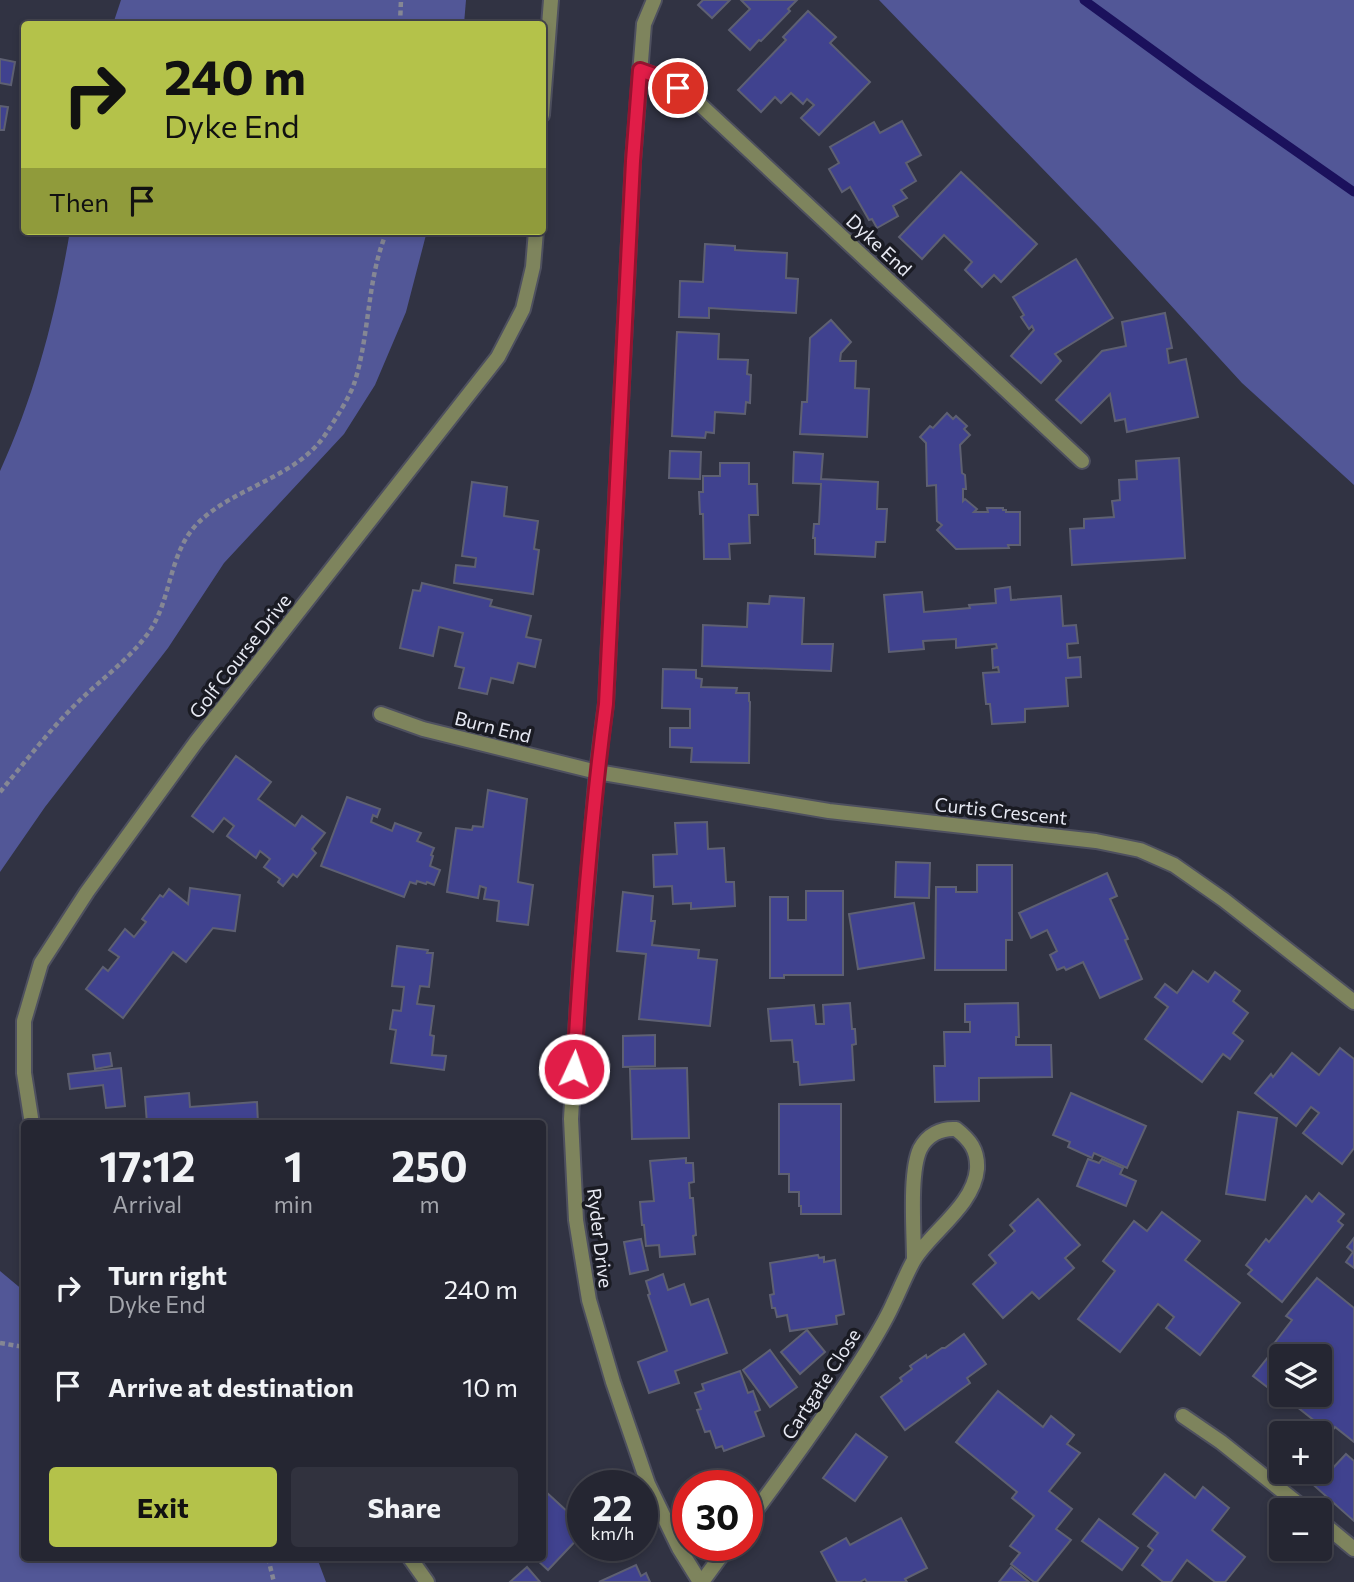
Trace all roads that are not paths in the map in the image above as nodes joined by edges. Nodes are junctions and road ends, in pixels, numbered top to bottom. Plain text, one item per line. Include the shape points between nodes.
1 (551, 0) edge
2 (654, 0) edge
3 (546, 63) edge
4 (640, 70) junction
5 (536, 235) edge
6 (1082, 461) dead end
7 (381, 714) dead end
8 (597, 772) junction
9 (1354, 1002) edge
10 (31, 1120) edge
11 (914, 1260) junction
12 (1183, 1416) dead end
13 (1291, 1498) edge
14 (763, 1501) edge
15 (1332, 1531) edge
16 (1354, 1549) edge
17 (412, 1561) edge
18 (717, 1561) edge
19 (424, 1581) edge
20 (701, 1582) edge

1 - 3 street
2 - 4 street, Ryder Drive via 644,24
4 - 6 street, Dyke End via 665,79 692,97
4 - 8 street, Ryder Drive via 606,704
5 - 10 street, Golf Course Drive via 523,309 498,358 196,742 41,963 24,1021 24,1073
7 - 8 street, Burn End via 423,729
8 - 9 street, Curtis Crescent via 829,811 1140,850 1174,865 1214,893
8 - 20 street, Ryder Drive via 571,1119 576,1220 589,1300 612,1382 648,1484
11 - 11 street, Cartgate Close via 917,1158 930,1136 956,1129 970,1140 976,1155 974,1181 966,1198
11 - 14 street, Cartgate Close via 867,1350
12 - 13 street
15 - 16 street
17 - 19 street
18 - 20 street

